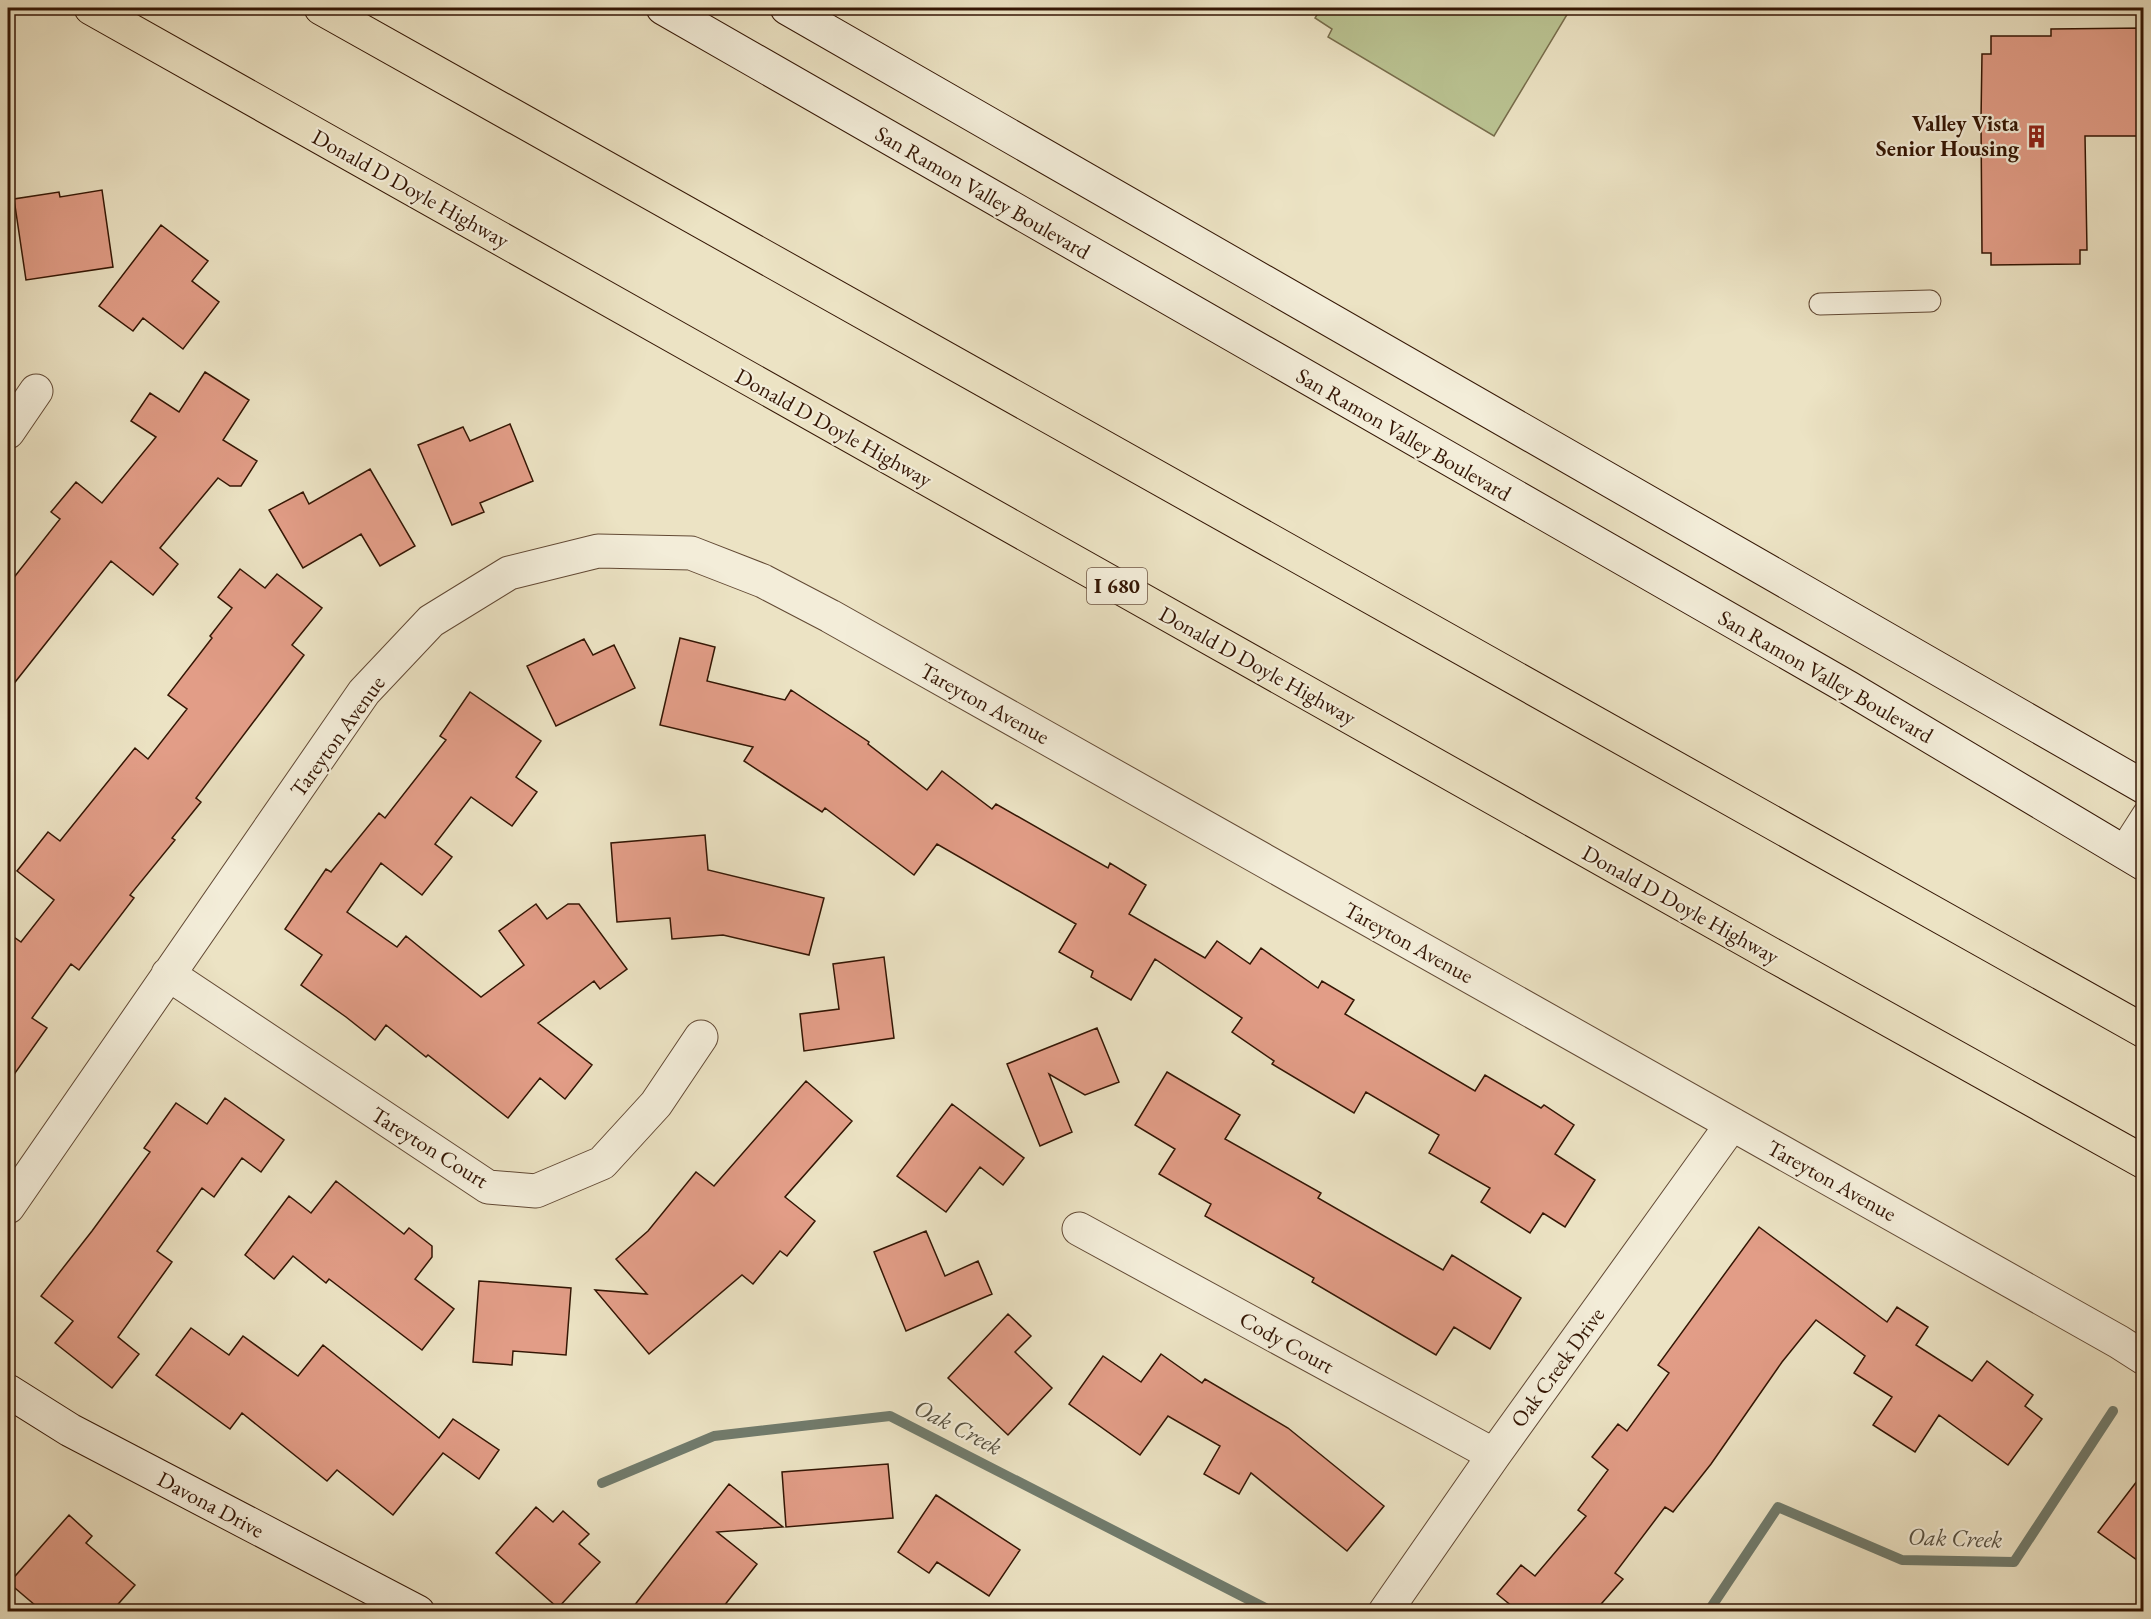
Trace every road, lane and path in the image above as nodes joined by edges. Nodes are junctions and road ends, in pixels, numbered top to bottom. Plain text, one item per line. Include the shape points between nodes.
1 (91, 8) edge
2 (321, 8) edge
3 (787, 8) edge
4 (676, 11) edge
5 (1930, 301) dead end
6 (1821, 304) dead end
7 (36, 391) dead end
8 (8, 432) edge
9 (2144, 787) edge
10 (2144, 812) edge
11 (2131, 858) edge
12 (168, 974) junction
13 (2144, 1031) edge
14 (701, 1036) dead end
15 (1732, 1124) junction
16 (2144, 1162) edge
17 (8, 1207) edge
18 (1079, 1229) dead end
19 (2144, 1358) edge
20 (8, 1391) edge
21 (1494, 1455) junction
22 (418, 1611) edge
23 (1385, 1611) edge

1 - 16 highway, Donald D Doyle Highway / I 680
2 - 13 highway
3 - 9 street
4 - 11 street, San Ramon Valley Boulevard via 1034,222 1849,688
5 - 6 lane
7 - 8 street
10 - 11 lane
12 - 14 street, Tareyton Court via 488,1187 536,1191 602,1163 656,1104
12 - 15 street, Tareyton Avenue via 364,692 431,621 509,573 598,551 691,553 763,581 830,616
12 - 17 street, Tareyton Avenue
15 - 19 street, Tareyton Avenue
15 - 21 street, Oak Creek Drive
18 - 21 street, Cody Court
20 - 22 street, Davona Drive via 80,1436
21 - 23 street, Oak Creek Drive

